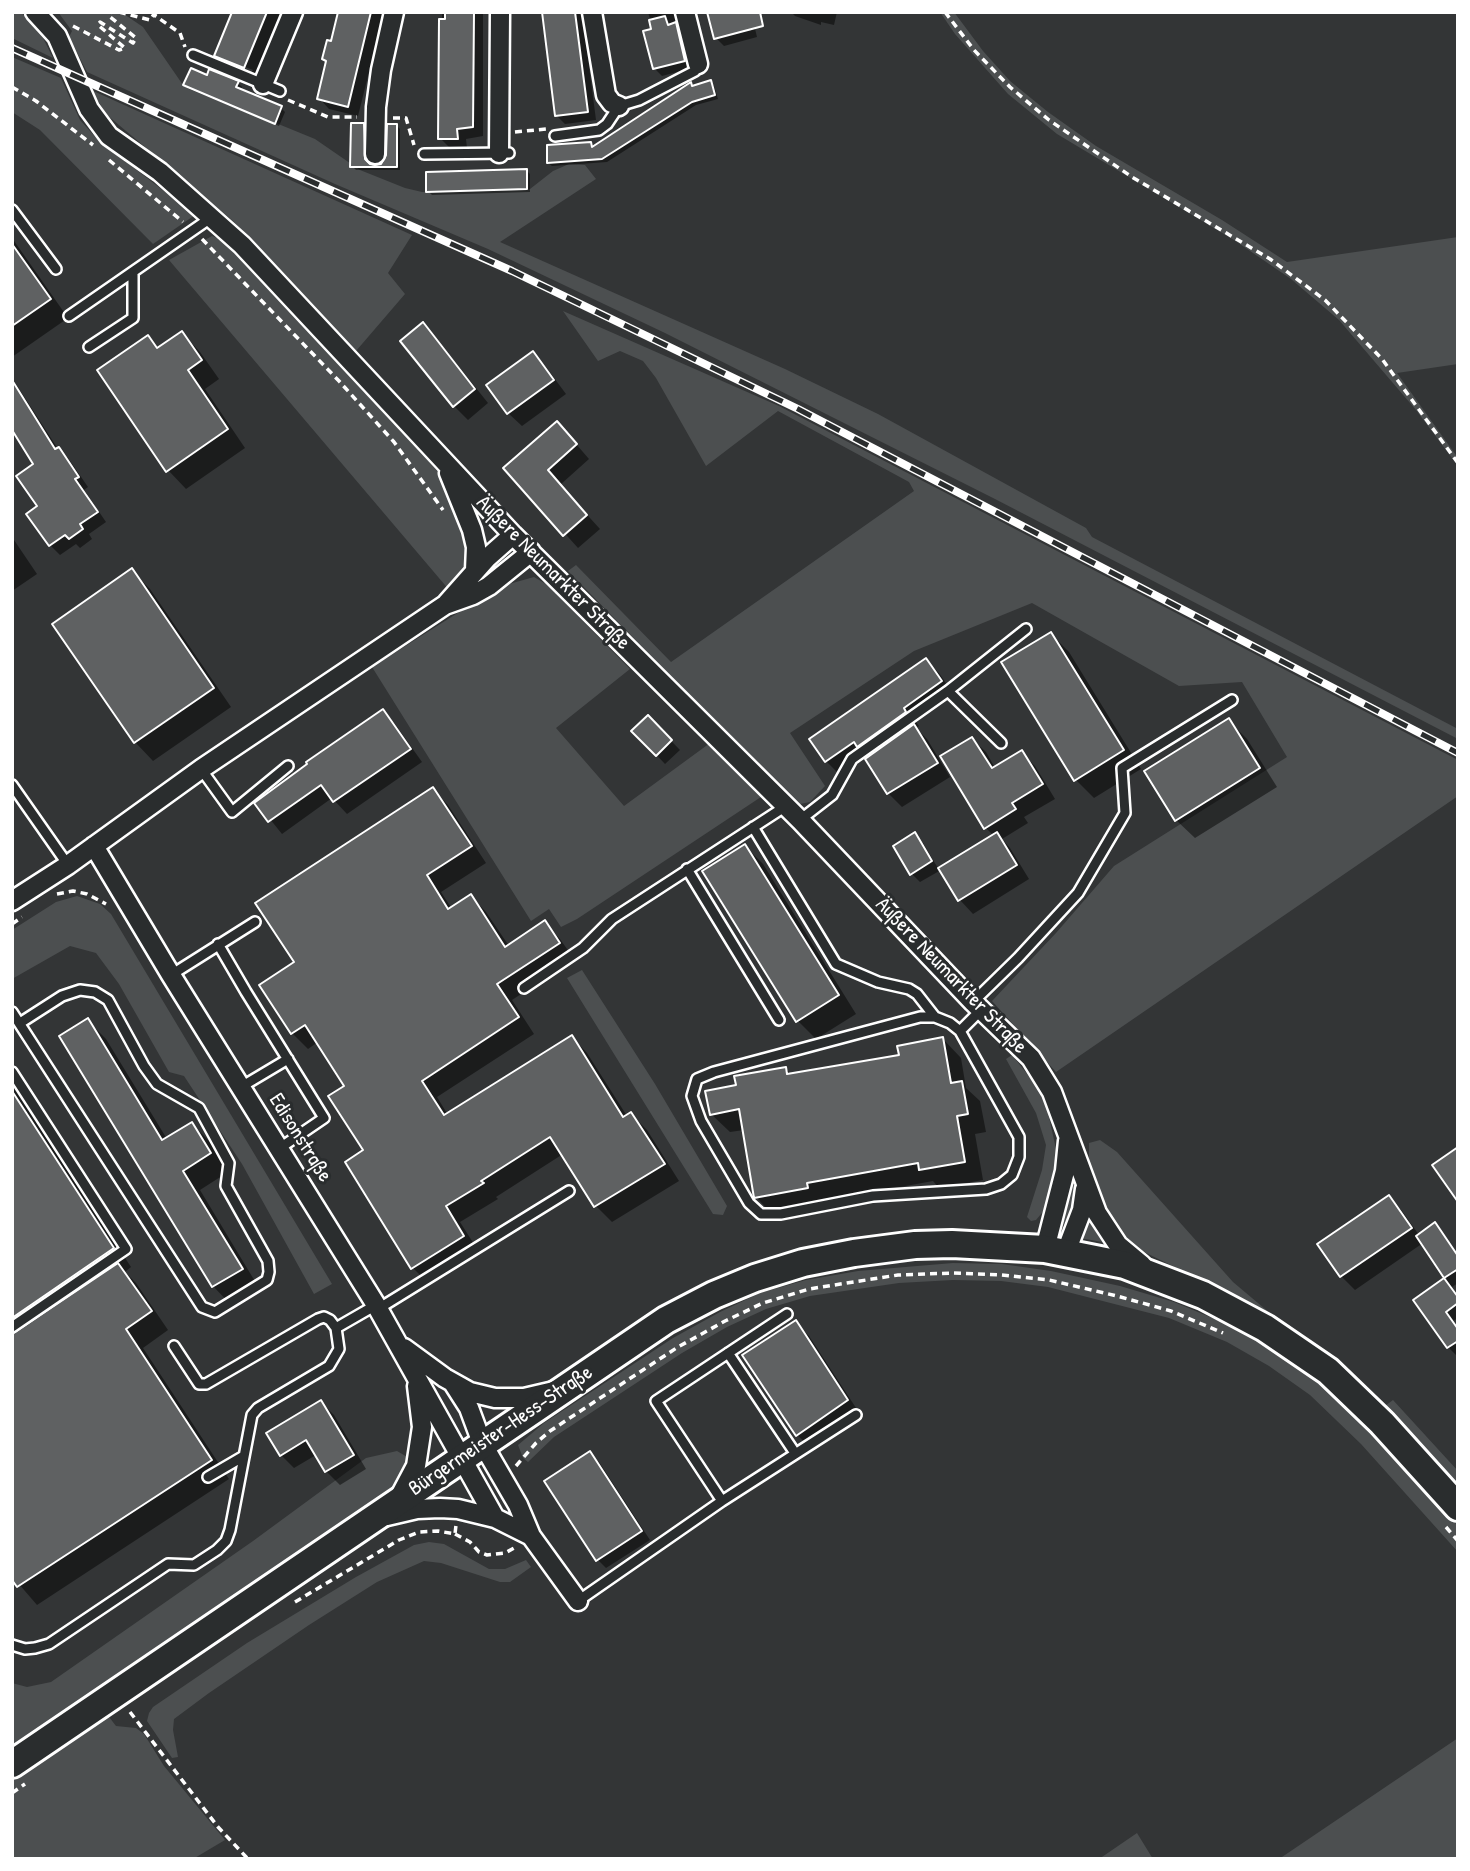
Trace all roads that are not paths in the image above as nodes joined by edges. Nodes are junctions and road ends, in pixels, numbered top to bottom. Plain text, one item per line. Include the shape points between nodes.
1 (35, 12) edge
2 (293, 12) edge
3 (394, 12) edge
4 (500, 12) edge
5 (592, 12) edge
6 (685, 12) edge
7 (192, 55) road end
8 (698, 64) joint
9 (272, 88) joint
10 (620, 106) junction
11 (555, 136) road end
12 (504, 153) joint
13 (375, 154) dead end
14 (424, 154) dead end
15 (12, 210) edge
16 (212, 217) junction
17 (56, 269) dead end
18 (133, 272) junction
19 (69, 316) dead end
20 (89, 347) dead end
21 (443, 460) junction
22 (513, 534) junction
23 (531, 552) junction
24 (473, 572) junction
25 (445, 605) junction
26 (1026, 629) dead end
27 (948, 691) junction
28 (1233, 701) dead end
29 (1001, 743) dead end
30 (288, 766) dead end
31 (201, 769) junction
32 (12, 785) edge
33 (786, 806) junction
34 (800, 820) junction
35 (753, 827) junction
36 (94, 846) junction
37 (68, 865) junction
38 (687, 869) junction
39 (12, 901) edge
40 (255, 922) dead end
41 (218, 944) junction
42 (171, 975) junction
43 (524, 988) dead end
44 (977, 1006) junction
45 (12, 1012) edge
46 (935, 1017) junction
47 (779, 1020) dead end
48 (20, 1023) junction
49 (960, 1031) junction
50 (288, 1059) junction
51 (12, 1072) edge
52 (241, 1087) junction
53 (1068, 1138) junction
54 (279, 1148) junction
55 (1085, 1183) junction
56 (569, 1191) dead end
57 (1055, 1250) junction
58 (1156, 1275) junction
59 (377, 1307) junction
60 (787, 1314) dead end
61 (12, 1327) edge
62 (336, 1328) junction
63 (398, 1344) junction
64 (174, 1346) dead end
65 (728, 1353) junction
66 (416, 1376) junction
67 (453, 1382) junction
68 (562, 1389) junction
69 (856, 1415) dead end
70 (472, 1450) junction
71 (795, 1453) junction
72 (244, 1456) junction
73 (208, 1477) dead end
74 (722, 1501) junction
75 (397, 1502) junction
76 (1449, 1514) edge
77 (495, 1518) junction
78 (370, 1520) junction
79 (531, 1536) junction
80 (578, 1601) joint
81 (12, 1645) edge
82 (23, 1771) edge

1 - 16 street, Äußere Neumarkter Straße via 64,50 89,109 109,136
2 - 9 street
3 - 13 street via 376,107
4 - 12 street via 499,133
5 - 10 street via 606,95
6 - 8 street
7 - 9 lane
8 - 10 lane via 695,71
10 - 11 lane via 599,130
12 - 14 lane
15 - 17 lane
16 - 18 lane
16 - 21 street, Äußere Neumarkter Straße
18 - 19 lane
18 - 20 lane via 133,318
21 - 22 street, Äußere Neumarkter Straße
21 - 24 street via 472,530 476,548
22 - 23 street, Äußere Neumarkter Straße
22 - 24 street
23 - 25 street via 489,586
23 - 33 street, Äußere Neumarkter Straße
24 - 25 street
25 - 31 street
26 - 27 lane
27 - 29 lane
27 - 34 lane via 852,759 832,795
28 - 44 lane via 1122,768 1125,813 1078,893
30 - 31 lane via 232,812
31 - 36 street
32 - 37 lane
33 - 34 street, Äußere Neumarkter Straße
33 - 35 lane
34 - 44 street, Äußere Neumarkter Straße
35 - 38 lane
35 - 46 lane via 836,964 909,989
36 - 37 street
36 - 42 street, Edisonstraße
37 - 39 street
38 - 43 lane via 612,919 583,948
38 - 47 lane
40 - 41 lane
41 - 42 lane
41 - 50 lane
42 - 52 street, Edisonstraße
44 - 49 lane
44 - 53 street, Äußere Neumarkter Straße via 1031,1058 1059,1110
45 - 48 lane
46 - 49 lane
46 - 49 lane via 920,1017 697,1079 692,1096 701,1121 749,1203 761,1214 781,1214 873,1196 986,1189 1001,1184 1012,1175 1019,1157 1019,1137
48 - 48 lane via 202,1307 215,1312 267,1280 268,1261 226,1186 229,1163 199,1108 157,1084 108,1000 80,990
50 - 52 lane
50 - 54 lane via 324,1118
51 - 61 lane via 126,1249
52 - 54 street, Edisonstraße
53 - 55 street, Äußere Neumarkter Straße
53 - 57 street, Äußere Neumarkter Straße
54 - 59 street, Edisonstraße
55 - 57 street via 1082,1210
55 - 58 street, Äußere Neumarkter Straße via 1112,1237
56 - 59 lane
57 - 58 main road, Äußere Neumarkter Straße
57 - 68 main road, Bürgermeister-Hess-Straße via 915,1245 803,1263 702,1301
58 - 76 main road, Äußere Neumarkter Straße via 1247,1318 1328,1371 1382,1423
59 - 62 lane
59 - 63 street, Edisonstraße
60 - 65 lane
62 - 64 lane via 330,1320 318,1319 206,1384 200,1384
62 - 72 lane via 339,1349 329,1366 252,1415
63 - 66 street, Edisonstraße
63 - 67 street
65 - 71 lane
65 - 74 lane via 656,1401
66 - 70 street, Edisonstraße
66 - 75 street via 422,1427 416,1466
67 - 68 street via 495,1398 524,1398
67 - 70 street via 469,1408
68 - 70 main road, Bürgermeister-Hess-Straße
69 - 71 lane
70 - 75 main road, Bürgermeister-Hess-Straße
70 - 77 street
70 - 79 street via 503,1477
71 - 74 lane
72 - 73 lane
72 - 81 lane via 230,1530 217,1550 194,1565 168,1563 49,1644 35,1648
74 - 80 lane
75 - 78 main road, Bürgermeister-Hess-Straße
77 - 78 street via 458,1509 417,1509
77 - 79 street
78 - 82 main road, Bürgermeister-Hess-Straße
79 - 80 street

